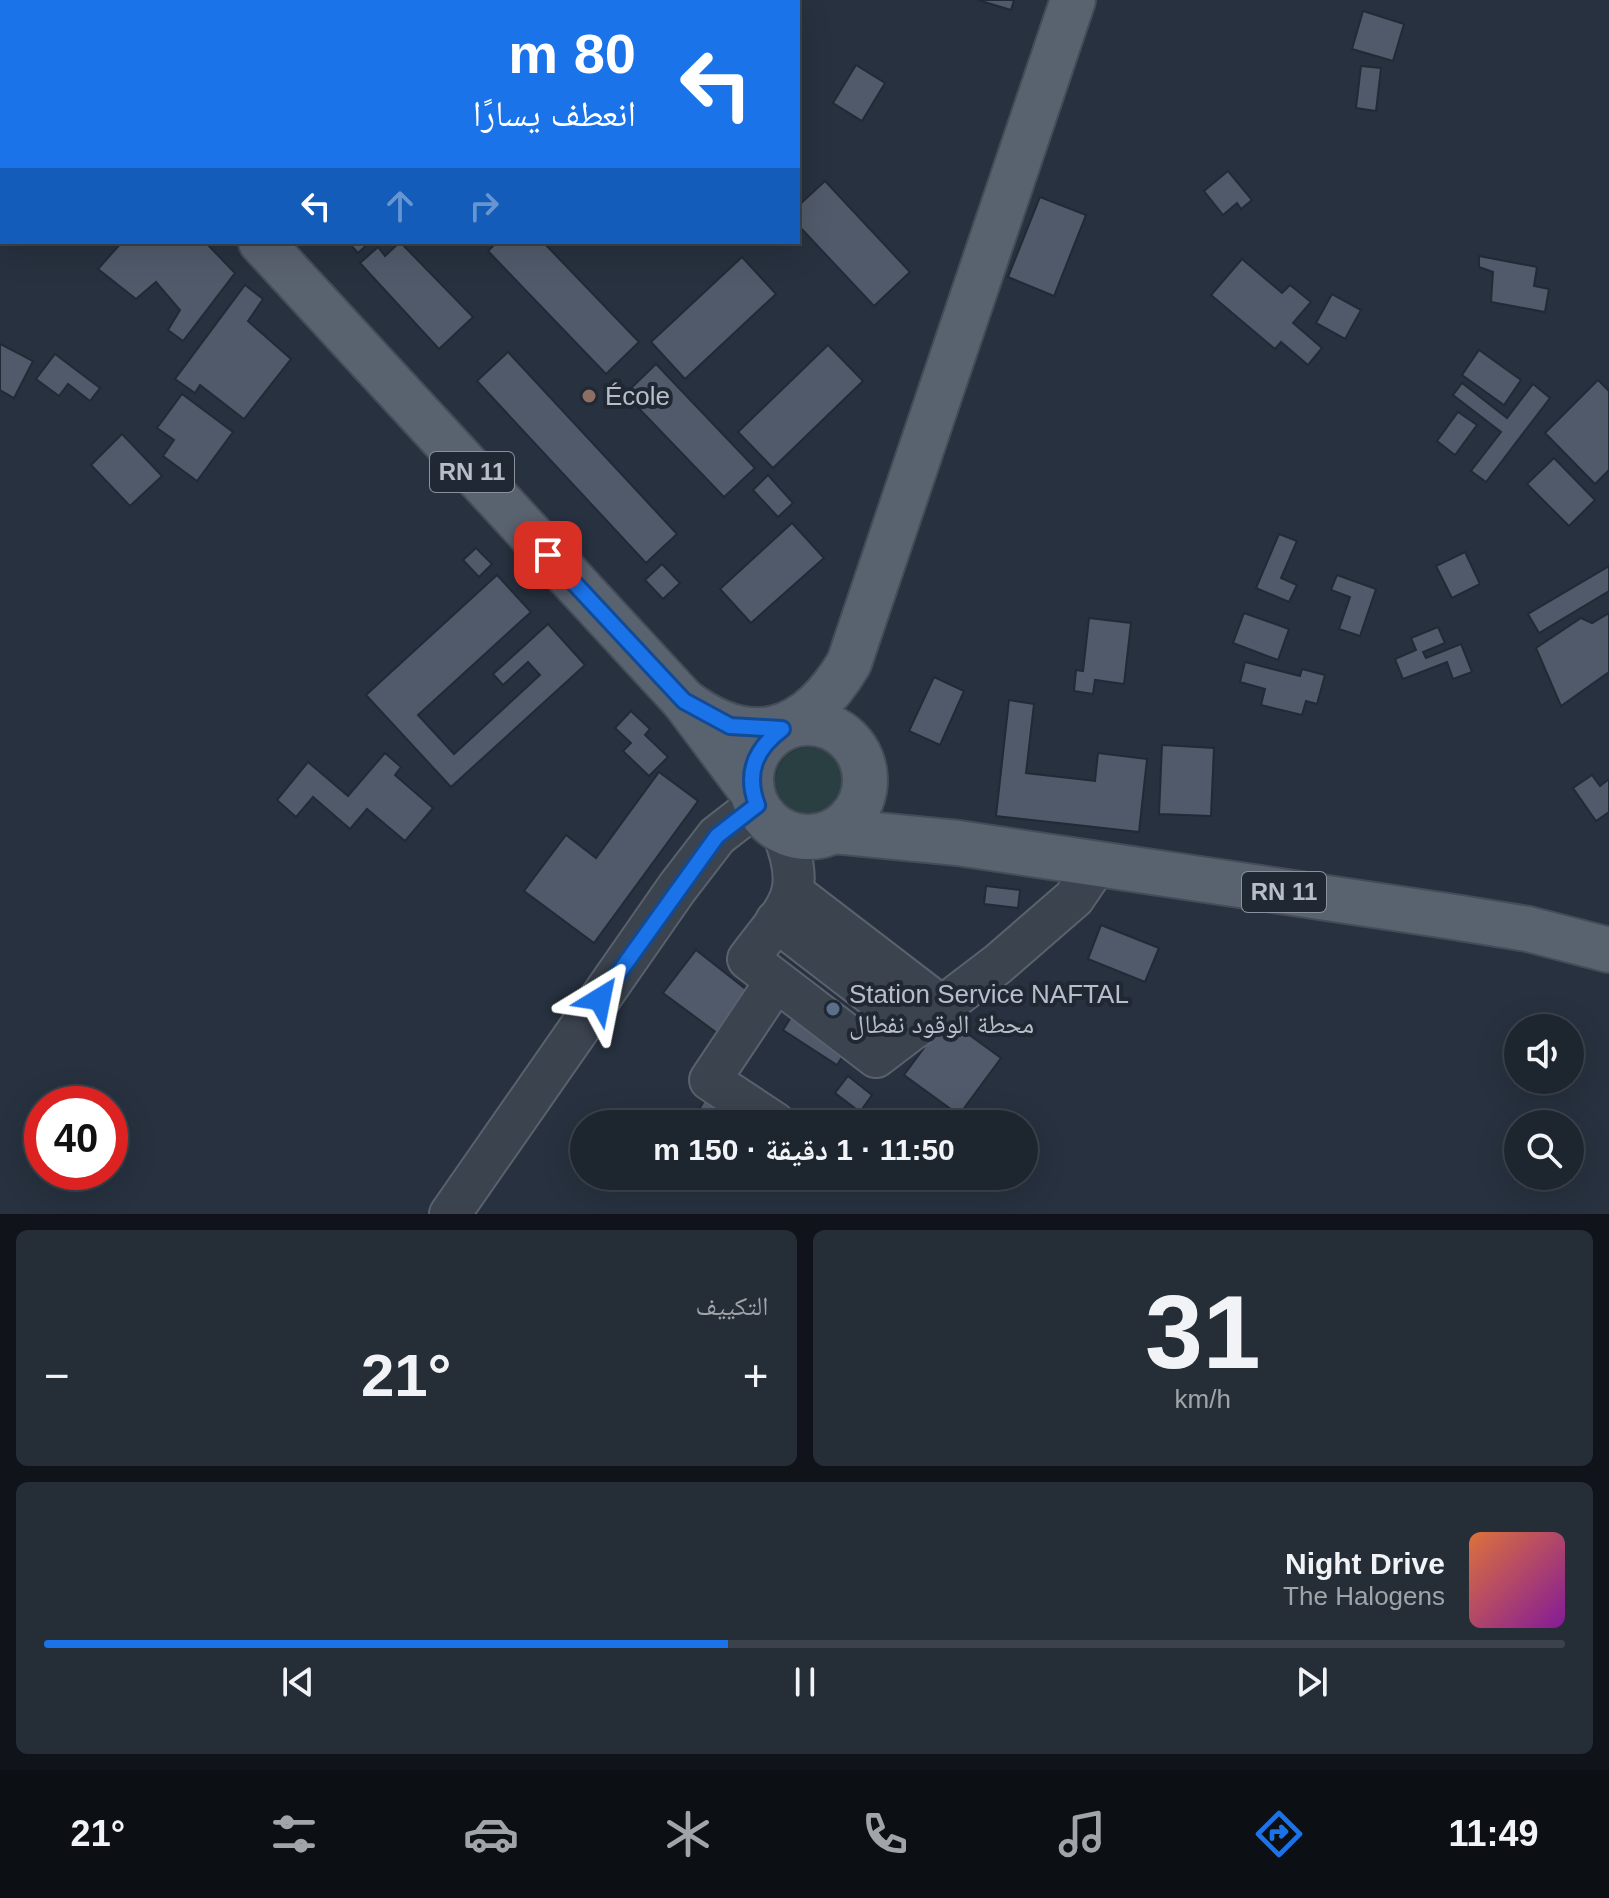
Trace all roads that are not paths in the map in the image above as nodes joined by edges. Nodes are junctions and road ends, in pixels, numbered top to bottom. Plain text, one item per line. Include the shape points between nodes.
1 (1073, 0) edge
2 (263, 244) edge
3 (849, 663) junction
4 (684, 701) junction
5 (782, 729) junction
6 (863, 763) junction
7 (764, 809) junction
8 (834, 831) junction
9 (958, 843) junction
10 (1097, 864) junction
11 (778, 918) junction
12 (1609, 950) edge
13 (776, 981) junction
14 (918, 1025) junction
15 (755, 1110) edge
16 (450, 1214) edge

1 - 3 main road
2 - 4 main road, RN 11
3 - 5 main road via 821,701
3 - 6 main road via 850,714
4 - 5 main road via 730,726
4 - 7 main road
5 - 6 main road via 821,724 854,745
5 - 7 main road via 755,758
6 - 8 main road via 864,795 858,810
6 - 9 main road via 886,799 907,819
7 - 8 main road via 817,837
7 - 11 street via 793,859
7 - 16 street via 717,836
8 - 9 main road, RN 11
9 - 10 main road, RN 11
10 - 12 main road, RN 11 via 1528,929
10 - 14 street via 1074,898
11 - 13 street via 748,959
11 - 14 street
11 - 14 street
13 - 14 street via 876,1057
13 - 15 street via 710,1080

